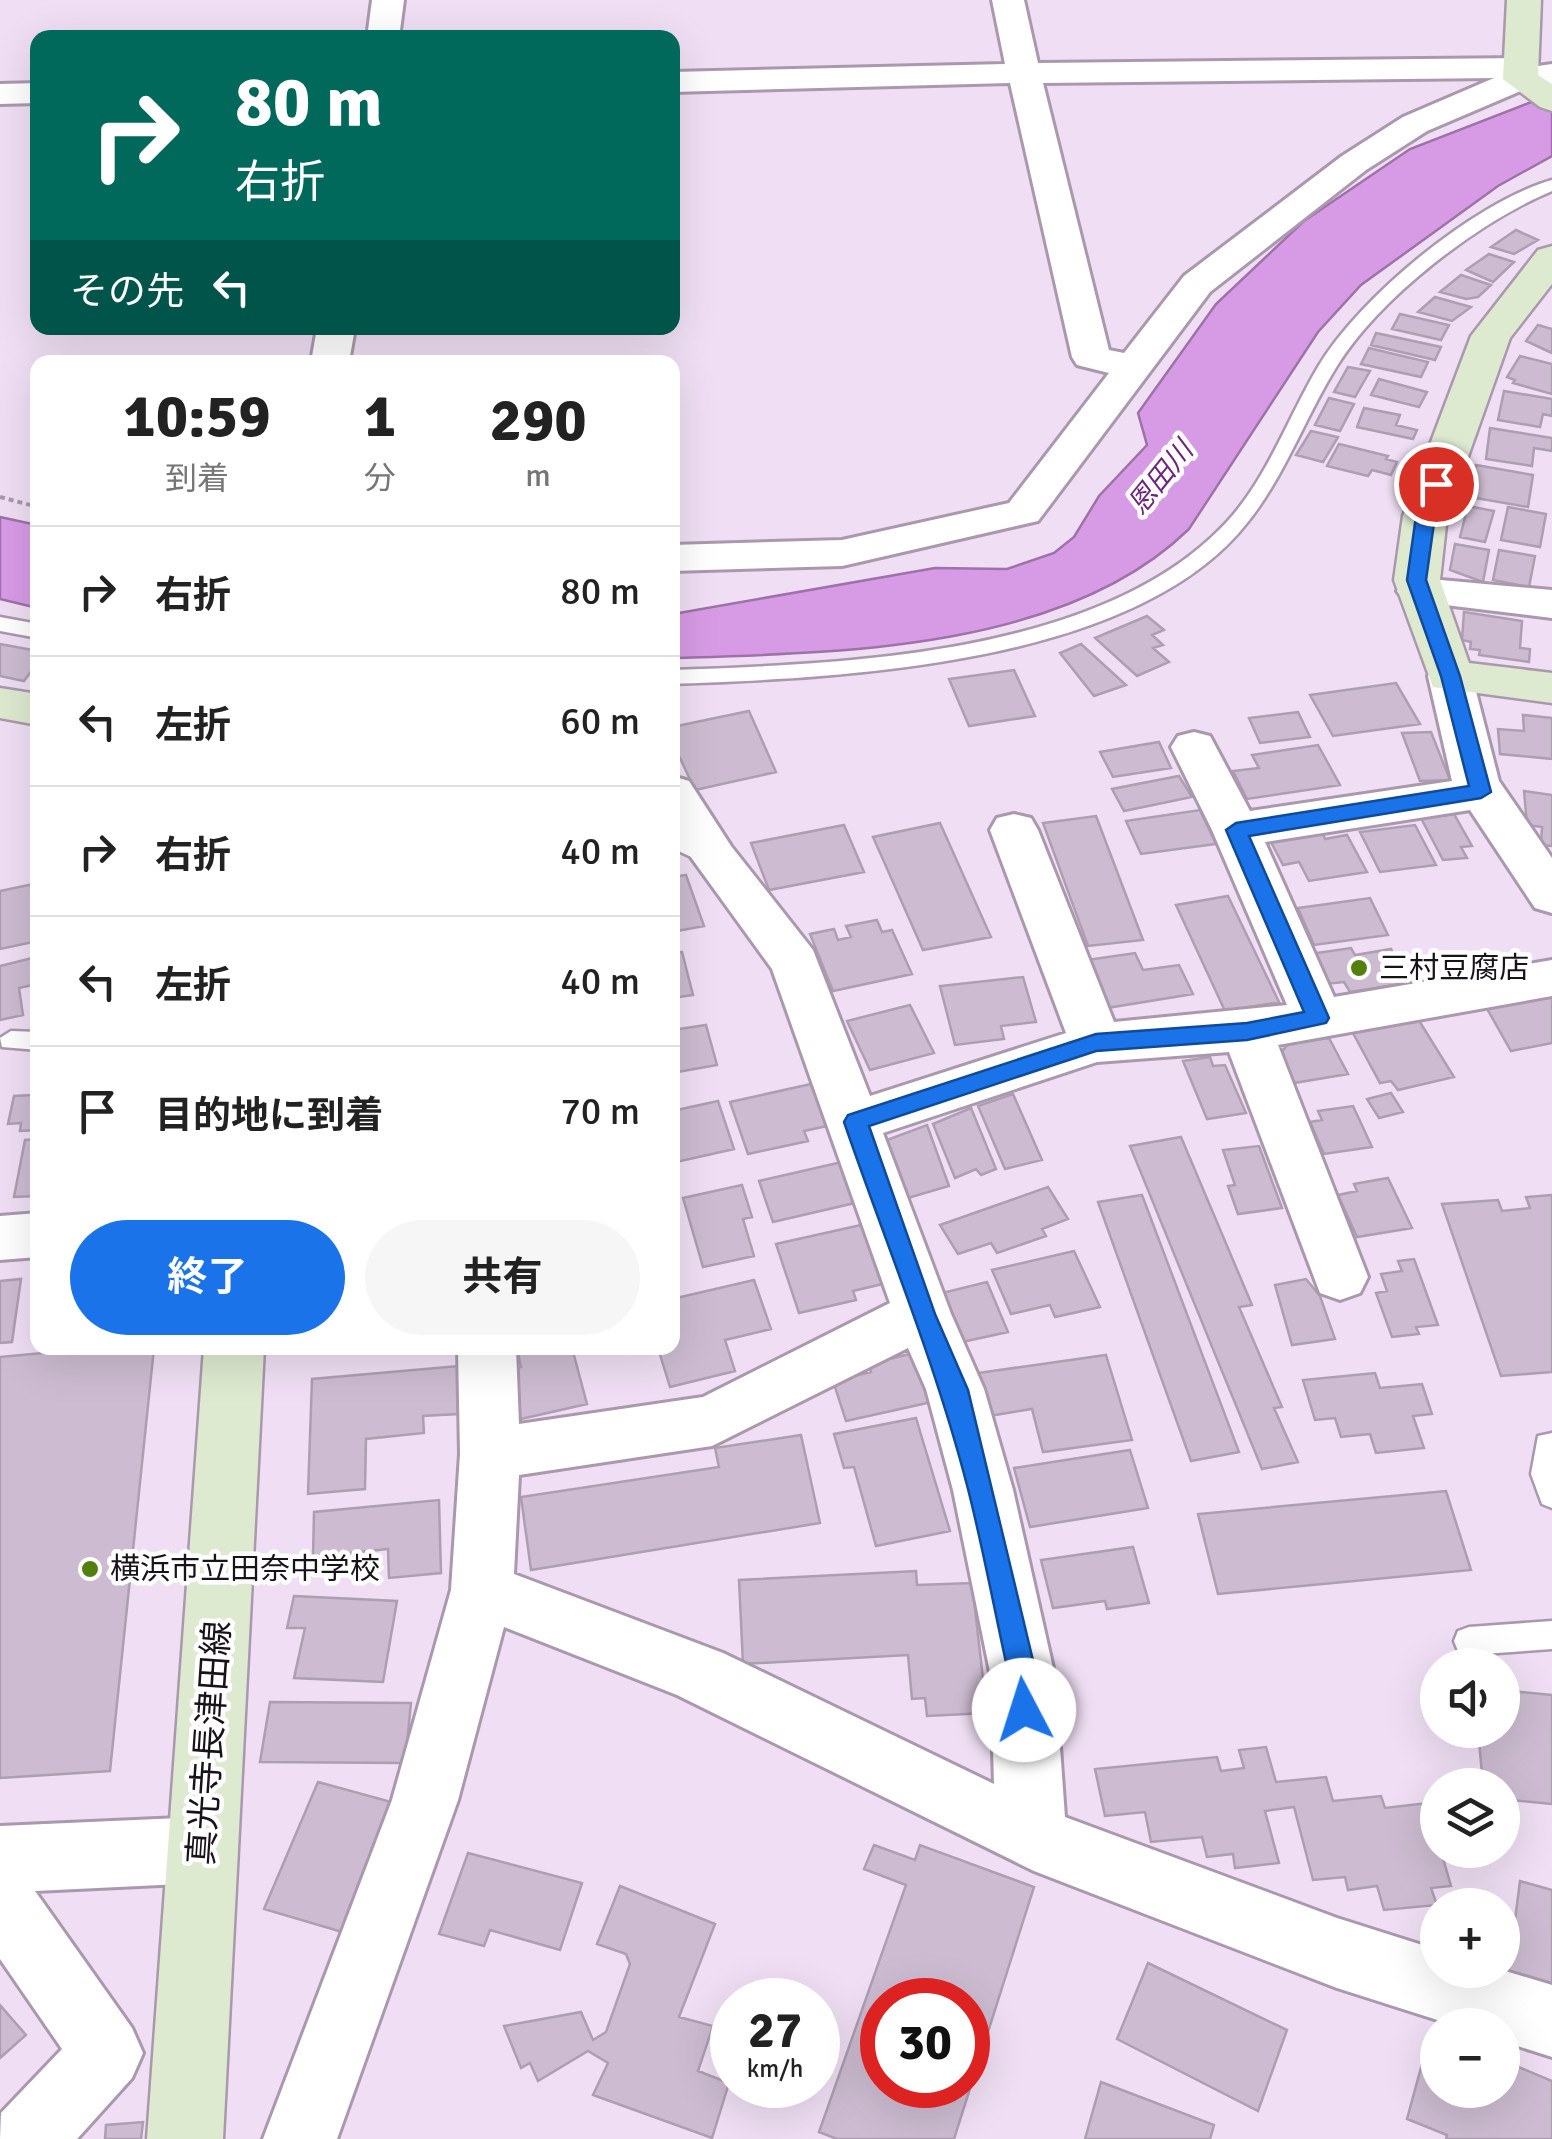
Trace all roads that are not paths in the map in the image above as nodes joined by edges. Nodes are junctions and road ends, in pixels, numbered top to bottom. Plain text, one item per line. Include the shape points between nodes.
1 (388, 0) edge
2 (1008, 0) edge
3 (1524, 0) edge
4 (383, 30) edge
5 (1024, 72) junction
6 (1535, 81) edge
7 (680, 82) edge
8 (30, 93) edge
9 (0, 94) edge
10 (1552, 185) edge
11 (1552, 258) edge
12 (1132, 367) junction
13 (680, 558) edge
14 (1419, 591) junction
15 (1552, 604) edge
16 (0, 624) edge
17 (30, 630) edge
18 (1450, 676) junction
19 (680, 677) edge
20 (1552, 688) edge
21 (0, 703) edge
22 (30, 709) edge
23 (1194, 747) dead end
24 (1481, 792) junction
25 (680, 813) edge
26 (1014, 830) dead end
27 (1236, 830) junction
28 (693, 848) edge
29 (1552, 896) edge
30 (1552, 978) edge
31 (1318, 1018) junction
32 (1247, 1031) junction
33 (12, 1040) dead end
34 (30, 1041) edge
35 (1096, 1042) junction
36 (856, 1122) junction
37 (30, 1236) edge
38 (0, 1238) edge
39 (1340, 1276) dead end
40 (922, 1314) junction
41 (234, 1355) edge
42 (487, 1355) edge
43 (1552, 1445) edge
44 (490, 1454) junction
45 (1552, 1494) edge
46 (482, 1590) junction
47 (1552, 1635) edge
48 (1468, 1640) dead end
49 (1034, 1838) junction
50 (202, 1850) junction
51 (0, 1858) edge
52 (0, 1900) edge
53 (1552, 2022) edge
54 (27, 2139) edge
55 (185, 2139) edge
56 (300, 2139) edge

1 - 4 street
2 - 5 street
3 - 6 street
5 - 6 street
5 - 7 street
5 - 12 street via 1091,357
6 - 12 street via 1416,124 1354,163 1196,284
8 - 9 street
10 - 19 lane via 1520,195 1413,276 1356,331 1332,358 1228,534 1119,608 1048,632 924,657 801,673
11 - 14 street via 1491,336 1426,516
12 - 13 street via 1023,512 842,553
14 - 15 street
14 - 18 street
16 - 17 lane
18 - 20 street
18 - 24 street
21 - 22 street
23 - 27 street
24 - 27 street
24 - 29 street
25 - 28 street
26 - 35 street
27 - 31 street
28 - 36 street via 795,963
30 - 31 street
31 - 32 street
32 - 35 street
32 - 39 street
33 - 34 lane
35 - 36 street
36 - 40 street
37 - 38 street
40 - 44 street via 712,1421
40 - 49 street via 956,1390 1023,1677
41 - 50 street, 真光寺長津田線
42 - 44 street
43 - 45 lane via 1545,1474
44 - 46 street
46 - 49 street via 700,1674
46 - 56 street via 425,1800
47 - 48 lane
49 - 53 street via 1337,1953
50 - 51 street
50 - 55 street, 真光寺長津田線
52 - 54 street via 107,2053

